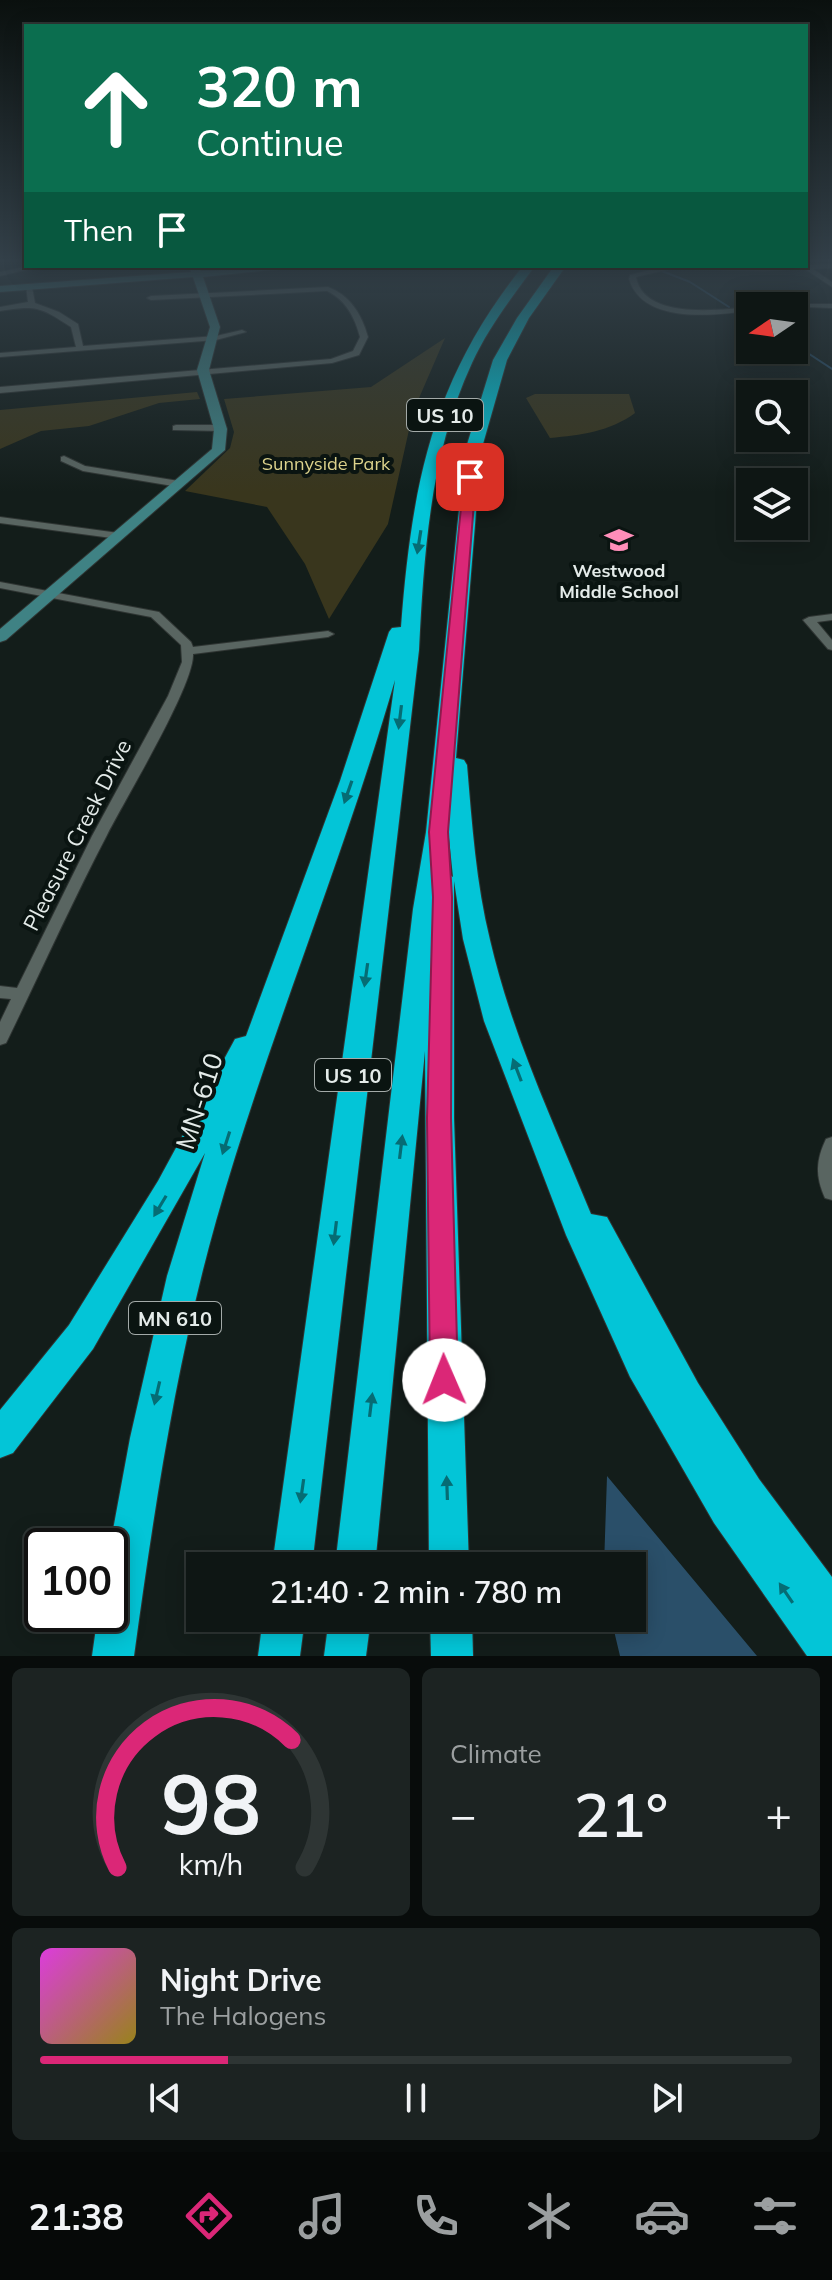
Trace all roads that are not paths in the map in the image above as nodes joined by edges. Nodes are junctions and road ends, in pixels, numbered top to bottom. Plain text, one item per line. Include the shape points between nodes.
1 (78, 337) edge
2 (219, 337) edge
3 (364, 337) edge
4 (481, 337) edge
5 (512, 337) edge
6 (216, 338) junction
7 (80, 348) junction
8 (0, 355) edge
9 (203, 373) junction
10 (0, 390) edge
11 (176, 428) dead end
12 (221, 428) junction
13 (64, 459) dead end
14 (179, 484) junction
15 (0, 520) edge
16 (119, 536) junction
17 (413, 584) junction
18 (0, 585) edge
19 (49, 595) junction
20 (832, 617) edge
21 (328, 634) dead end
22 (0, 637) edge
23 (832, 647) edge
24 (188, 651) junction
25 (451, 687) junction
26 (438, 832) junction
27 (276, 989) junction
28 (0, 992) edge
29 (22, 994) junction
30 (0, 1039) edge
31 (546, 1142) junction
32 (832, 1144) edge
33 (832, 1192) edge
34 (0, 1440) edge
35 (294, 1552) edge
36 (357, 1552) edge
37 (449, 1552) edge
38 (832, 1611) edge
39 (282, 1632) edge
40 (348, 1632) edge
41 (451, 1632) edge
42 (113, 1656) edge
43 (279, 1656) edge
44 (345, 1656) edge
45 (452, 1656) edge
46 (832, 1656) edge

1 - 7 street
2 - 6 street
3 - 9 street via 350,357
4 -> 17 highway, US 10 via 454,387 430,472
5 - 25 highway, US 10 via 500,360 473,451
6 - 7 street
6 - 9 street
7 - 8 street
9 - 10 street
9 - 12 street
11 - 12 street
12 - 14 street via 217,451
13 - 14 street via 83,468
14 - 16 street
15 - 16 street
16 - 19 street
17 -> 27 highway, MN-610 / MN 610 via 352,782
17 -> 35 highway, US 10 via 409,650
18 - 19 street
19 - 22 street
19 - 24 street via 155,614 178,633
20 - 23 street via 809,620
21 - 24 street
24 - 29 street, Pleasure Creek Drive via 174,696
25 - 26 highway, US 10
31 -> 25 highway via 498,1021 476,939 463,862
36 -> 26 highway, US 10
37 -> 26 highway via 439,1149 443,897
27 -> 34 highway via 169,1191 81,1337
27 -> 42 highway, MN-610 / MN 610 via 199,1223 170,1335 141,1466
28 - 29 street
29 - 30 street, Pleasure Creek Drive
31 - 38 highway via 715,1444
46 -> 31 highway via 728,1509 643,1365
32 - 33 street via 825,1167
39 - 43 highway
40 - 44 highway
41 - 45 highway

